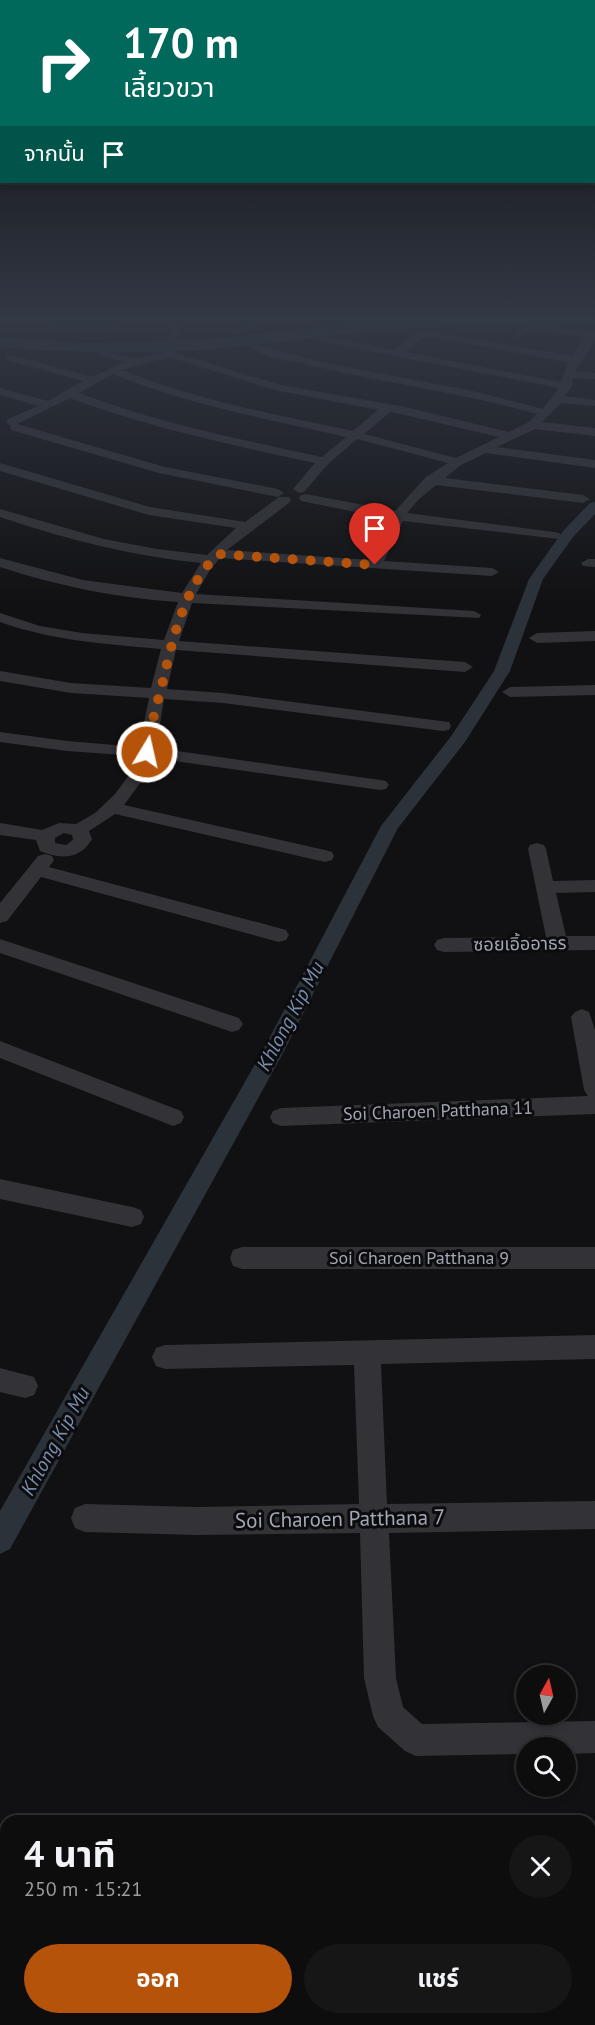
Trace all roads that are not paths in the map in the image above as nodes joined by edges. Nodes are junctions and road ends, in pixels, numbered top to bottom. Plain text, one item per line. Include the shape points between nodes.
1 (33, 412) edge
2 (119, 412) edge
3 (251, 412) edge
4 (382, 412) edge
5 (407, 412) edge
6 (545, 413) edge
7 (7, 425) edge
8 (533, 425) junction
9 (595, 432) edge
10 (355, 435) junction
11 (510, 436) junction
12 (485, 449) junction
13 (324, 461) junction
14 (456, 462) junction
15 (595, 464) edge
16 (0, 467) edge
17 (431, 480) junction
18 (303, 494) junction
19 (281, 497) junction
20 (583, 499) dead end
21 (0, 513) edge
22 (398, 516) junction
23 (248, 526) junction
24 (554, 536) dead end
25 (214, 557) junction
26 (0, 562) edge
27 (375, 565) junction
28 (492, 572) dead end
29 (188, 598) junction
30 (474, 615) dead end
31 (0, 617) edge
32 (595, 636) edge
33 (537, 638) dead end
34 (171, 644) junction
35 (465, 667) dead end
36 (0, 676) edge
37 (595, 690) edge
38 (510, 692) dead end
39 (159, 693) junction
40 (443, 726) dead end
41 (0, 737) edge
42 (147, 752) junction
43 (380, 785) dead end
44 (111, 808) junction
45 (0, 829) edge
46 (50, 843) junction
47 (537, 849) dead end
48 (325, 856) dead end
49 (37, 870) junction
50 (595, 886) edge
51 (545, 887) junction
52 (0, 916) edge
53 (279, 935) dead end
54 (595, 943) edge
55 (558, 944) junction
56 (444, 945) dead end
57 (0, 946) edge
58 (582, 1017) dead end
59 (232, 1024) dead end
60 (0, 1049) edge
61 (595, 1089) edge
62 (595, 1105) edge
63 (173, 1117) dead end
64 (281, 1117) dead end
65 (0, 1189) edge
66 (132, 1217) dead end
67 (242, 1258) dead end
68 (595, 1258) edge
69 (595, 1347) edge
70 (367, 1352) junction
71 (165, 1357) dead end
72 (595, 1515) edge
73 (85, 1518) dead end
74 (375, 1519) junction
75 (595, 1737) edge

1 - 7 street
2 - 13 street via 186,432
3 - 10 street
4 - 10 street
5 - 11 street
6 - 8 street
7 - 19 street via 163,470
8 - 9 street
8 - 11 street
10 - 13 street
10 - 14 street
11 - 12 street
12 - 14 street
12 - 15 street
13 - 18 street
14 - 17 street
16 - 23 street via 149,511
17 - 20 street
17 - 22 street
18 - 19 street via 287,489
18 - 22 street
19 - 23 street
21 - 25 street via 124,549
22 - 24 street
22 - 27 street
23 - 25 street
25 - 27 street
25 - 29 street via 203,568
26 - 29 street via 84,586
27 - 28 street
29 - 30 street
29 - 34 street
31 - 34 street via 60,635
32 - 33 street
34 - 35 street
34 - 39 street
36 - 39 street via 71,688
37 - 38 street
39 - 40 street
39 - 42 street
41 - 42 street
42 - 43 street
42 - 44 street via 130,788
44 - 46 street via 99,820 78,830 57,829
44 - 48 street
45 - 46 street
46 - 49 street
47 - 51 street
49 - 52 street
49 - 53 street
50 - 51 street
51 - 55 street
54 - 55 street, ซอยเอิ้ออาธร
55 - 56 street, ซอยเอิ้ออาธร
57 - 59 street
58 - 61 street
60 - 63 street
62 - 64 street, Soi Charoen Patthana 11
65 - 66 street
67 - 68 street, Soi Charoen Patthana 9
69 - 70 street
70 - 71 street
70 - 74 street
72 - 74 street, Soi Charoen Patthana 7
73 - 74 street, Soi Charoen Patthana 7
74 - 75 street via 380,1678 389,1716 416,1740

